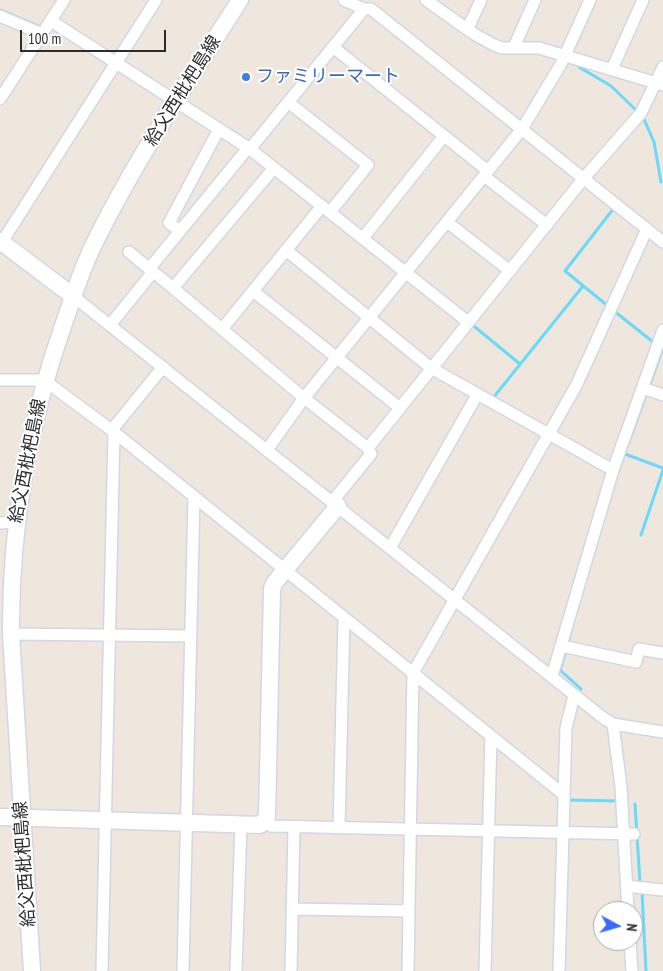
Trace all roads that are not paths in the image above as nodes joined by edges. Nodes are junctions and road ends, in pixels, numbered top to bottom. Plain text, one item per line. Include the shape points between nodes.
1 (64, 0) edge
2 (156, 0) edge
3 (240, 0) edge
4 (344, 0) edge
5 (426, 0) edge
6 (481, 0) edge
7 (536, 0) edge
8 (590, 0) edge
9 (643, 0) edge
10 (364, 9) junction
11 (0, 16) edge
12 (50, 21) junction
13 (468, 28) junction
14 (42, 34) junction
15 (333, 47) junction
16 (514, 47) junction
17 (565, 56) junction
18 (116, 63) junction
19 (663, 67) edge
20 (612, 69) junction
21 (659, 84) edge
22 (0, 99) edge
23 (176, 100) junction
24 (288, 102) junction
25 (219, 129) junction
26 (522, 129) junction
27 (444, 136) junction
28 (249, 148) junction
29 (274, 168) junction
30 (486, 173) junction
31 (584, 178) junction
32 (326, 209) junction
33 (447, 222) junction
34 (547, 225) junction
35 (646, 229) junction
36 (180, 231) junction
37 (363, 238) junction
38 (1, 242) edge
39 (663, 242) edge
40 (286, 250) junction
41 (129, 252) dead end
42 (510, 270) junction
43 (151, 271) junction
44 (406, 272) junction
45 (173, 288) junction
46 (253, 291) junction
47 (73, 296) junction
48 (370, 317) junction
49 (468, 322) junction
50 (110, 325) junction
51 (222, 329) junction
52 (663, 330) edge
53 (337, 357) junction
54 (164, 367) junction
55 (431, 368) junction
56 (0, 380) edge
57 (44, 380) junction
58 (643, 388) junction
59 (477, 395) junction
60 (663, 395) edge
61 (304, 398) junction
62 (400, 408) junction
63 (114, 432) junction
64 (548, 434) junction
65 (368, 448) junction
66 (267, 450) junction
67 (613, 470) junction
68 (194, 496) junction
69 (335, 504) junction
70 (8, 522) edge
71 (390, 548) junction
72 (285, 569) junction
73 (453, 600) junction
74 (344, 618) junction
75 (11, 634) junction
76 (108, 635) junction
77 (190, 636) junction
78 (562, 646) junction
79 (663, 653) edge
80 (413, 673) junction
81 (552, 676) junction
82 (574, 695) junction
83 (613, 724) junction
84 (663, 732) edge
85 (491, 736) junction
86 (563, 794) junction
87 (0, 817) edge
88 (22, 817) junction
89 (105, 820) junction
90 (264, 821) junction
91 (185, 823) junction
92 (241, 824) junction
93 (294, 827) junction
94 (339, 828) junction
95 (409, 830) junction
96 (487, 831) junction
97 (561, 832) junction
98 (628, 834) junction
99 (626, 886) junction
100 (663, 890) edge
101 (627, 901) edge
102 (293, 909) junction
103 (408, 911) junction
104 (631, 951) edge
105 (32, 971) edge
106 (102, 971) edge
107 (183, 971) edge
108 (236, 971) edge
109 (292, 971) edge
110 (408, 971) edge
111 (484, 971) edge
112 (558, 971) edge
113 (632, 971) edge

1 - 12 street
2 - 18 street
3 - 23 main road, 給父西枇杷島線
4 - 10 street
5 - 13 street
6 - 13 street
7 - 16 street
8 - 17 street
9 - 20 street
10 - 15 street
10 - 26 street via 371,8
11 - 14 street
12 - 14 street
12 - 18 street
13 - 16 street via 494,45
14 - 22 street
15 - 24 street
15 - 27 street
16 - 17 street via 539,48
17 - 20 street
17 - 26 street
18 - 23 street
18 - 38 street
19 - 21 street
20 - 21 street
21 - 31 street via 641,113
23 - 25 street
23 - 47 main road, 給父西枇杷島線 via 120,194 92,248
24 - 28 street
24 - 32 street via 368,164
25 - 28 street
25 - 36 street via 170,223
26 - 30 street
26 - 31 street
27 - 30 street
27 - 37 street
28 - 29 street
28 - 36 street
29 - 32 street
29 - 45 street
30 - 33 street
30 - 34 street
31 - 34 street
31 - 35 street
32 - 37 street
32 - 40 street
33 - 42 street
33 - 44 street
34 - 42 street
35 - 39 street
35 - 64 street via 576,386
36 - 43 street
37 - 44 street
38 - 47 main road
40 - 46 street
40 - 48 street
41 - 43 street
42 - 49 street
43 - 45 street
43 - 50 street
44 - 48 street
44 - 49 street
45 - 51 street
46 - 51 street
46 - 53 street
47 - 50 street
47 - 57 main road, 給父西枇杷島線
48 - 53 street
48 - 55 street
49 - 55 street
50 - 54 street
51 - 61 street
52 - 58 street
53 - 61 street
53 - 62 street
54 - 63 street via 115,426
54 - 66 street
55 - 59 street
55 - 62 street
56 - 57 street
57 - 63 street
57 - 70 main road, 給父西枇杷島線
58 - 60 street
58 - 67 street
59 - 64 street
59 - 71 street
61 - 65 street
61 - 66 street
62 - 65 street
63 - 68 street
63 - 76 street
64 - 67 street
64 - 73 street
65 - 69 street via 371,454
66 - 69 street
67 - 78 street
68 - 72 street
68 - 77 street
69 - 71 street
69 - 72 main road
70 - 75 main road, 給父西枇杷島線
71 - 73 street
72 - 74 street
72 - 90 main road via 272,589 267,817
73 - 80 street
73 - 81 street
74 - 80 street
74 - 94 street
75 - 76 street
75 - 88 main road, 給父西枇杷島線
76 - 77 street
76 - 89 street
77 - 91 street
78 - 79 street via 636,662 639,649
78 - 81 street
80 - 85 street
80 - 95 street
81 - 82 street
82 - 83 street
82 - 86 street via 566,728
83 - 84 street
83 - 98 street
85 - 86 street
85 - 96 street
86 - 97 street
87 - 88 main road
88 - 89 main road
88 - 105 main road, 給父西枇杷島線
89 - 91 main road
89 - 106 street
90 - 92 main road via 260,825
90 - 93 street via 271,826
91 - 92 main road
91 - 107 street
92 - 108 street
93 - 94 street
93 - 102 street
94 - 95 street
95 - 96 street
95 - 103 street
96 - 97 street
96 - 111 street
97 - 98 street
97 - 112 street
98 - 99 street
99 - 100 street
99 - 101 street
102 - 103 street
102 - 109 street
103 - 110 street
104 - 113 street

